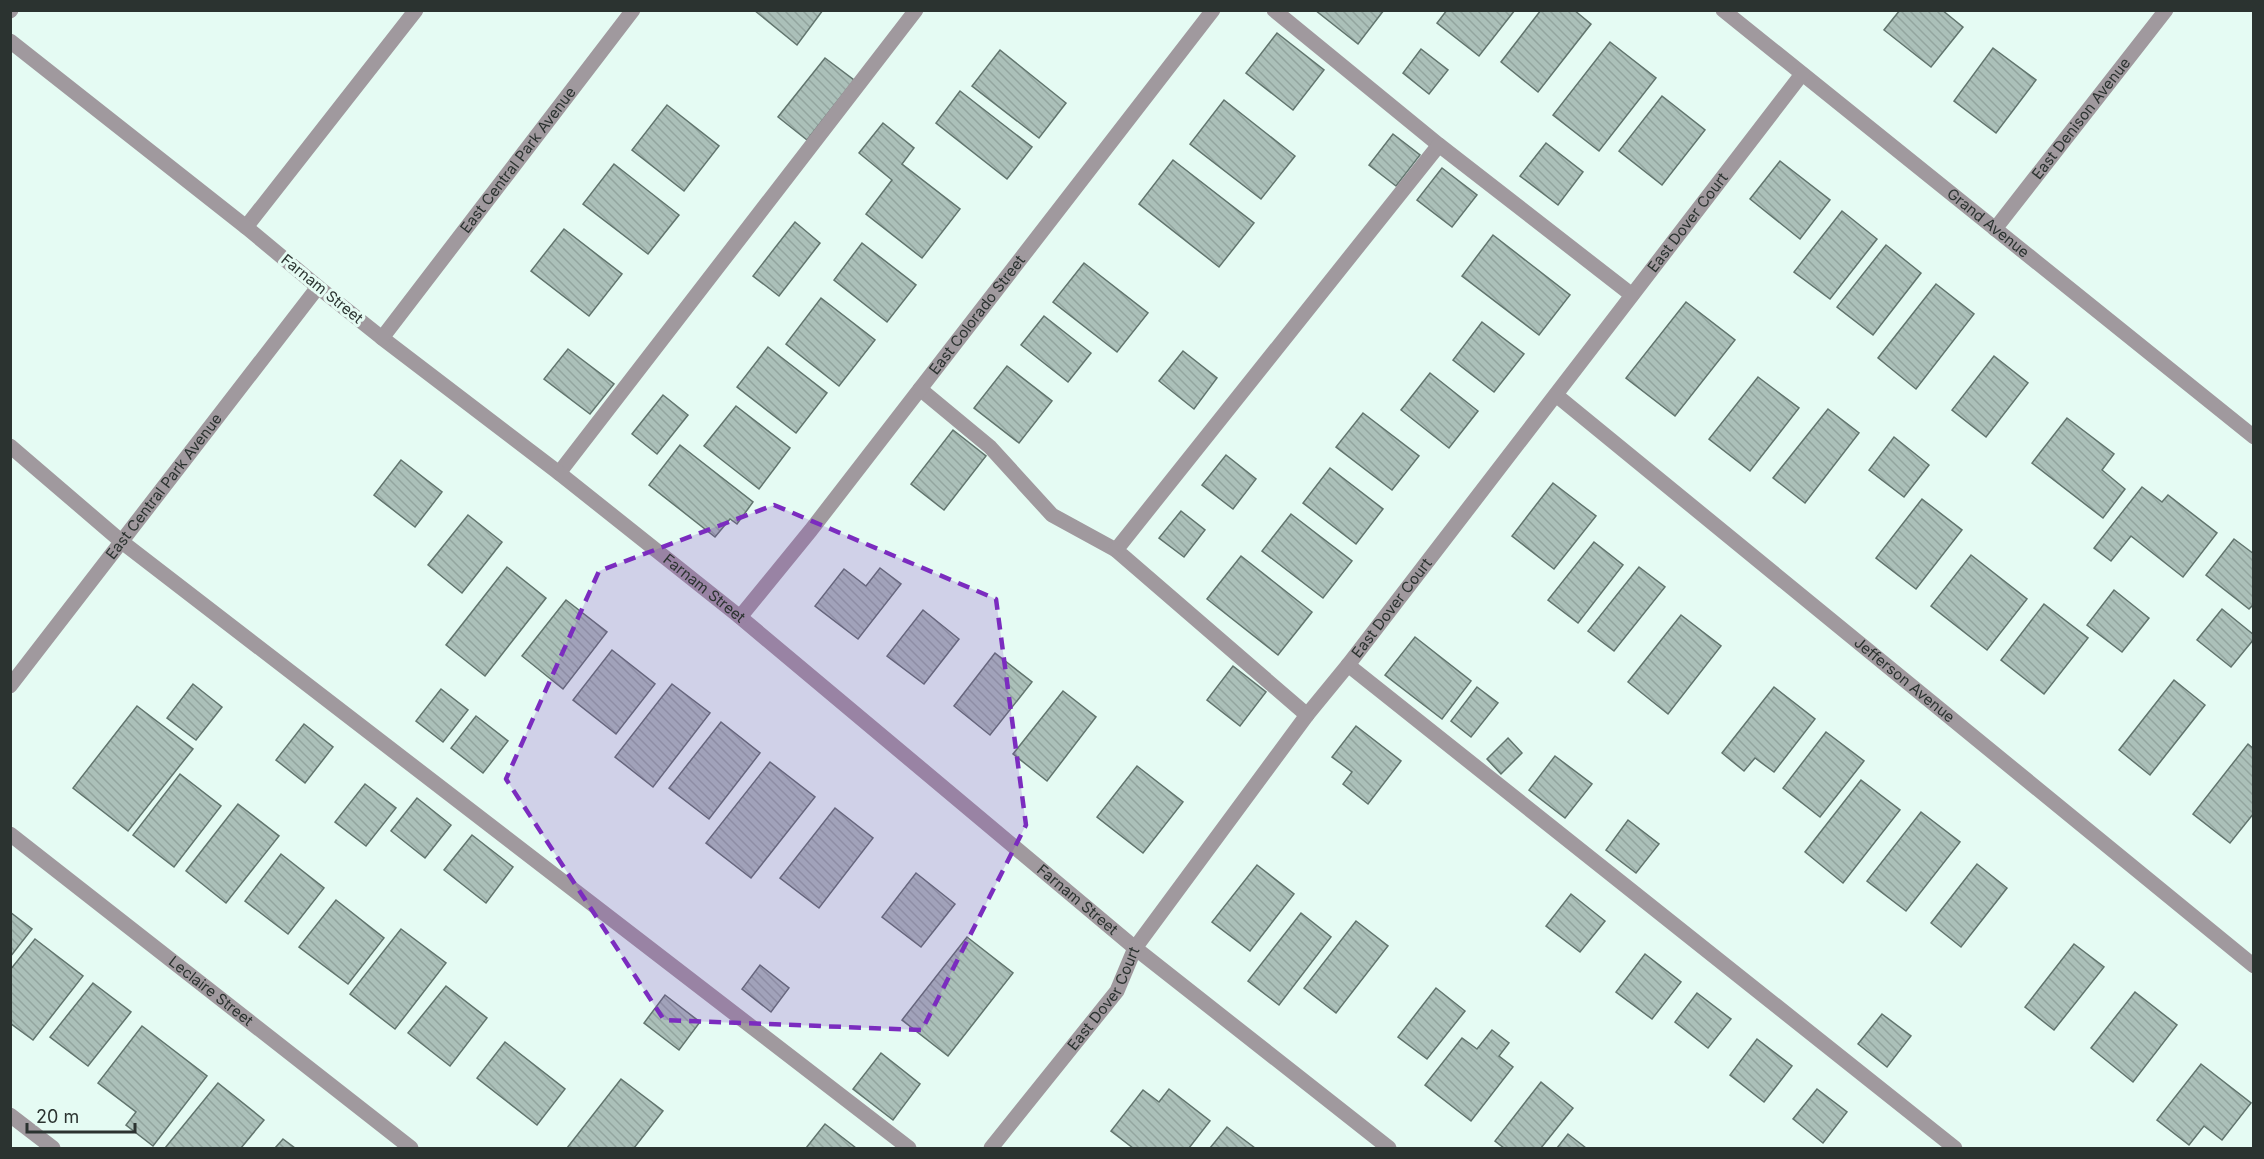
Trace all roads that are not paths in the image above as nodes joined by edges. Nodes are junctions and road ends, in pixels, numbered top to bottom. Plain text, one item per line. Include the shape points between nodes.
1 (416, 10) edge
2 (633, 10) edge
3 (916, 10) edge
4 (1213, 10) edge
5 (1274, 10) edge
6 (1723, 10) edge
7 (2166, 10) edge
8 (10, 41) edge
9 (1802, 74) junction
10 (1439, 145) junction
11 (246, 227) junction
12 (1995, 229) junction
13 (318, 287) junction
14 (1632, 295) junction
15 (382, 338) junction
16 (920, 389) junction
17 (1556, 395) junction
18 (2253, 437) edge
19 (10, 446) edge
20 (559, 473) junction
21 (122, 542) junction
22 (1116, 550) junction
23 (740, 617) junction
24 (1348, 665) junction
25 (10, 686) edge
26 (1307, 715) junction
27 (10, 834) edge
28 (1135, 948) junction
29 (2253, 966) edge
30 (10, 1115) edge
31 (53, 1149) edge
32 (411, 1149) edge
33 (909, 1149) edge
34 (991, 1149) edge
35 (1389, 1149) edge
36 (1954, 1149) edge

1 - 11 street
2 - 15 street, East Central Park Avenue
3 - 20 street
4 - 16 street, East Colorado Street
5 - 10 street
6 - 9 street, Grand Avenue
7 - 12 street, East Denison Avenue
8 - 11 street, Farnam Street
9 - 12 street, Grand Avenue
9 - 14 street, East Dover Court
10 - 14 street
10 - 22 street
11 - 13 street, Farnam Street
12 - 18 street, Grand Avenue
13 - 15 street, Farnam Street
13 - 21 street, East Central Park Avenue
14 - 17 street, East Dover Court
15 - 20 street, Farnam Street
16 - 22 street via 990,447 1052,514
16 - 23 street, East Colorado Street
17 - 24 street, East Dover Court
17 - 29 street, Jefferson Avenue
19 - 21 street
20 - 23 street, Farnam Street
21 - 25 street, East Central Park Avenue
21 - 33 street
22 - 26 street
23 - 28 street, Farnam Street
24 - 26 street, East Dover Court
24 - 36 street
26 - 28 street, East Dover Court
27 - 32 street, Leclaire Street
28 - 34 street, East Dover Court via 1117,991
28 - 35 street, Farnam Street
30 - 31 street

